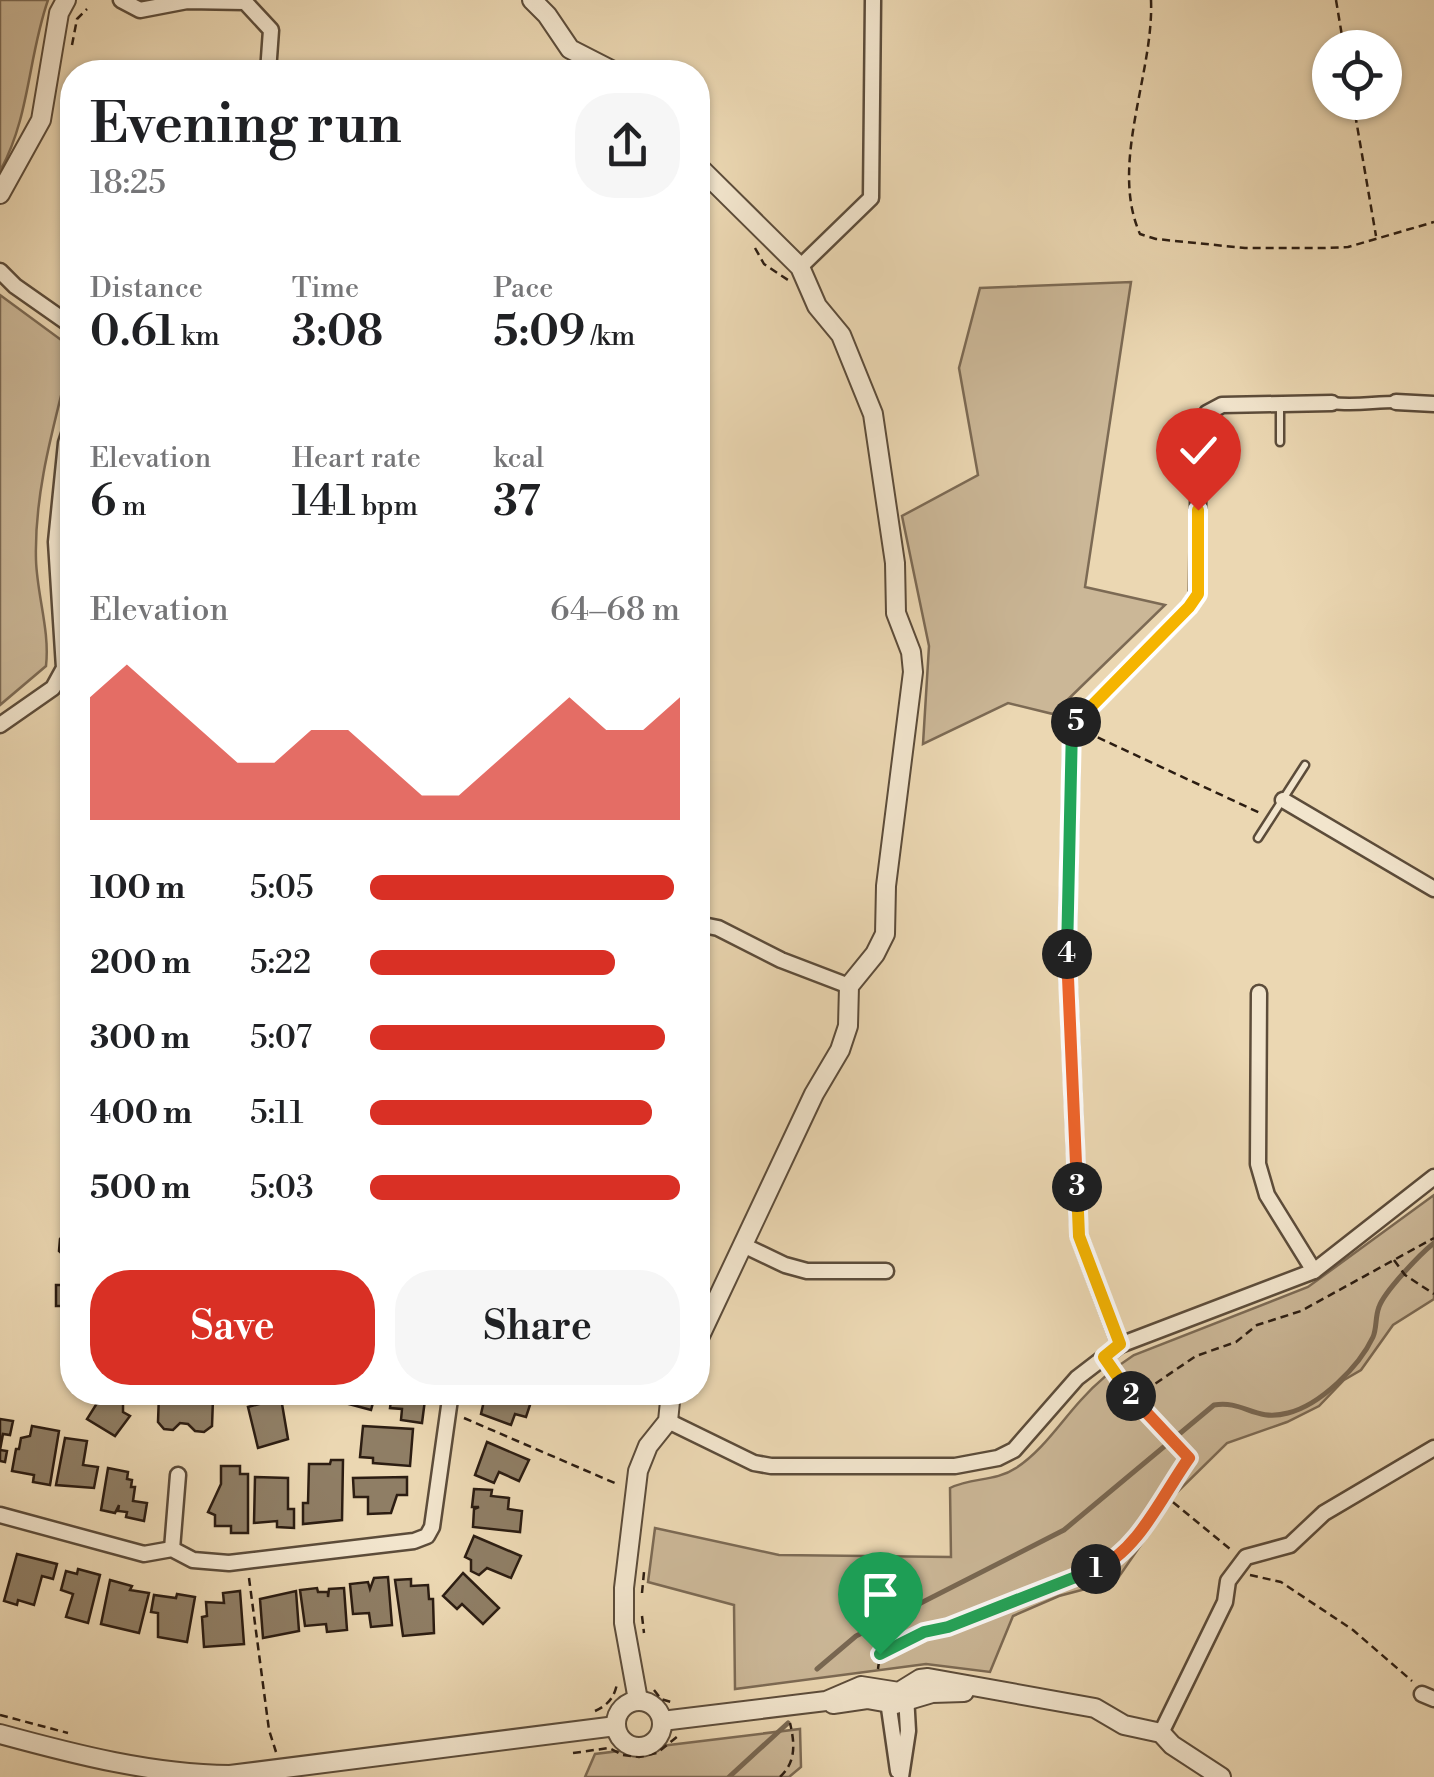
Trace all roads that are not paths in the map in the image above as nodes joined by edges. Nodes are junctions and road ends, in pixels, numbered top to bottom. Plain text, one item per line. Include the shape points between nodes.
1 (66, 0) edge
2 (121, 0) edge
3 (532, 0) edge
4 (873, 0) edge
5 (269, 60) edge
6 (590, 60) edge
7 (710, 185) edge
8 (0, 194) edge
9 (0, 270) edge
10 (794, 273) junction
11 (60, 318) edge
12 (1396, 402) joint
13 (1280, 403) junction
14 (1332, 403) joint
15 (1434, 404) edge
16 (1280, 442) dead end
17 (60, 502) edge
18 (60, 605) edge
19 (60, 675) edge
20 (53, 688) junction
21 (60, 689) edge
22 (0, 725) edge
23 (1305, 765) dead end
24 (1282, 800) junction
25 (1258, 838) dead end
26 (1434, 889) edge
27 (710, 926) edge
28 (849, 986) junction
29 (1259, 993) dead end
30 (1434, 1177) edge
31 (743, 1245) junction
32 (886, 1271) dead end
33 (1314, 1271) junction
34 (710, 1315) edge
35 (1120, 1344) junction
36 (449, 1405) edge
37 (670, 1405) edge
38 (668, 1422) junction
39 (1434, 1448) edge
40 (178, 1476) dead end
41 (0, 1515) edge
42 (172, 1549) junction
43 (893, 1692) junction
44 (638, 1700) junction
45 (662, 1721) junction
46 (616, 1726) junction
47 (1160, 1733) junction
48 (0, 1734) edge
49 (182, 1776) edge
50 (900, 1777) edge
51 (1221, 1777) edge

1 - 8 street via 41,120
2 - 5 street via 140,10 186,1 245,2 271,30
3 - 6 street via 570,50
4 - 10 street via 871,198
7 - 10 street
9 - 11 street
10 - 28 street via 841,335 872,414 896,613 913,662 885,934
12 - 14 street
12 - 15 street
13 - 14 street
13 - 16 lane
13 - 35 street via 1222,405 1207,413 1199,426 1198,594 1072,726 1067,952 1079,1236
17 - 18 street
19 - 20 street
20 - 21 street
20 - 22 street
23 - 24 lane
24 - 25 lane
24 - 26 street
27 - 28 street
28 - 31 street via 840,1050
29 - 33 street via 1258,1164
30 - 33 street
31 - 32 street via 807,1271
31 - 34 street
33 - 35 street
35 - 38 street via 1077,1378 1014,1450 979,1463 771,1466
36 - 42 street via 427,1536 248,1561 193,1560
37 - 38 street
38 - 44 street via 644,1452 624,1588
39 - 47 street via 1324,1513 1290,1545 1240,1562
40 - 42 street
41 - 42 street via 144,1554
43 - 45 street via 861,1686 826,1701
43 - 47 street via 928,1678 1066,1701
43 - 50 street via 908,1731
44 - 45 street via 654,1706
44 - 46 street via 621,1708
45 - 46 street via 657,1738 642,1747 624,1742
46 - 49 street via 280,1770
47 - 51 street
48 - 49 street

